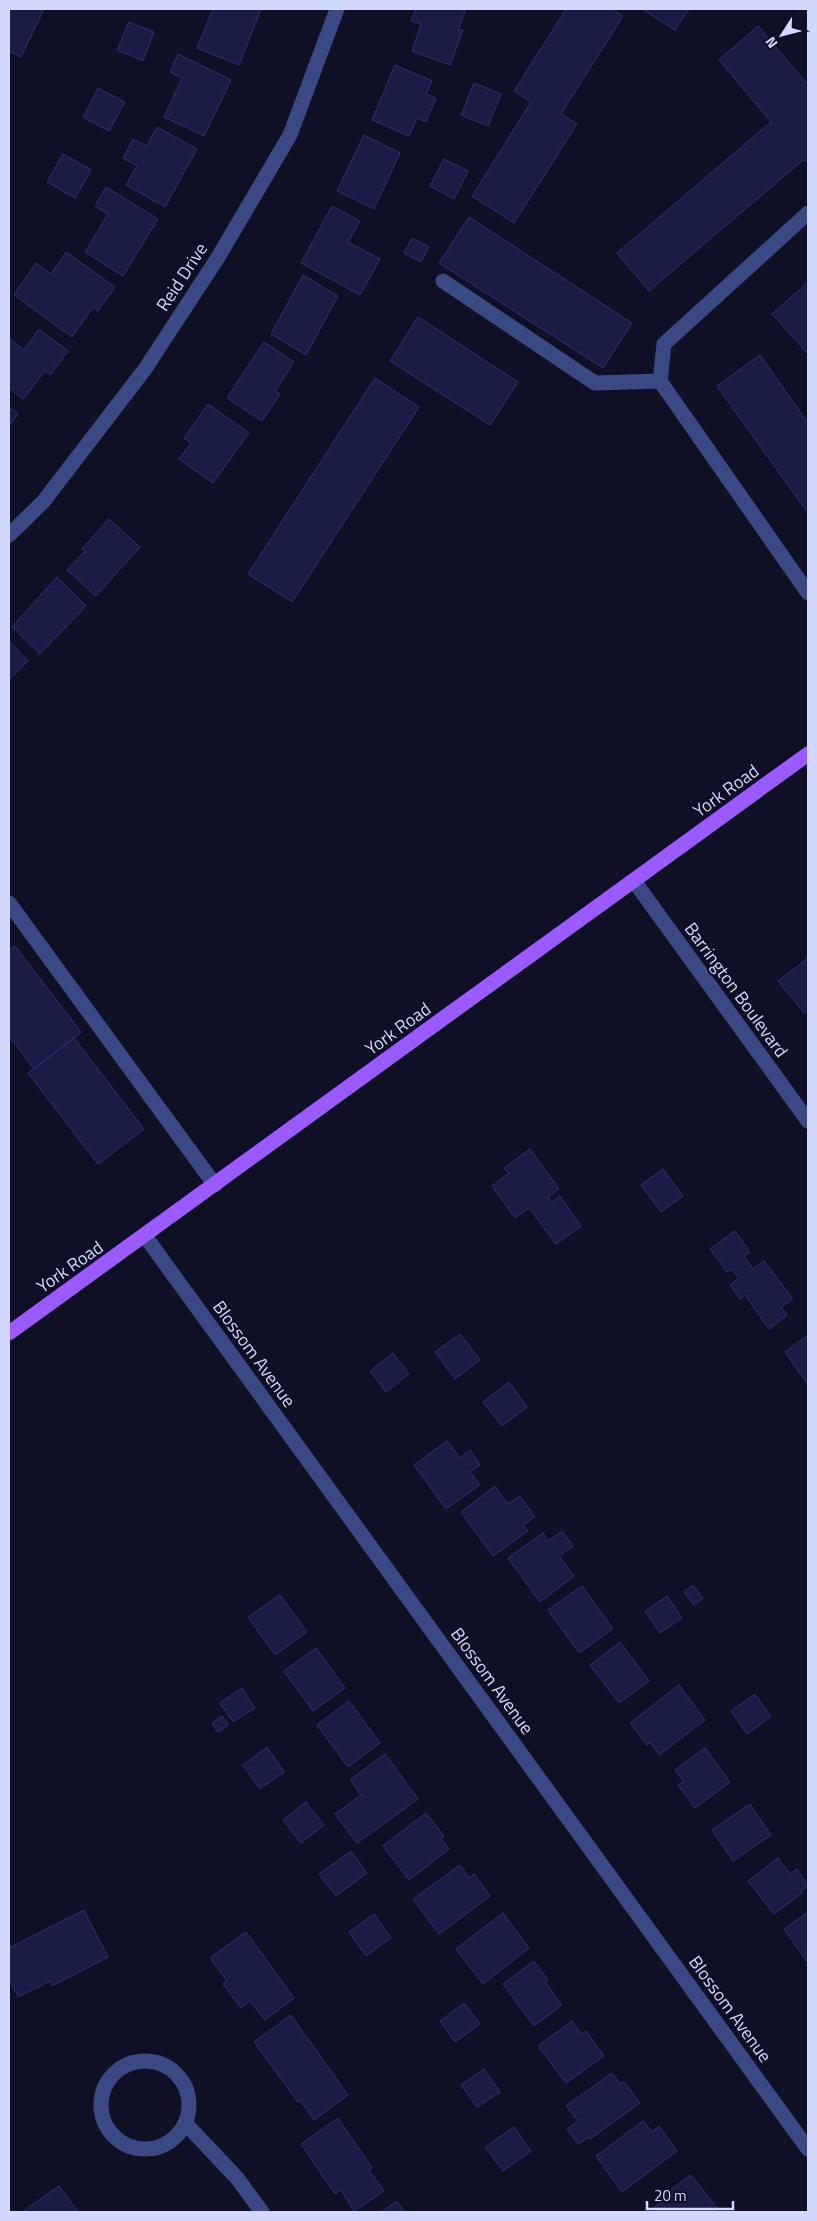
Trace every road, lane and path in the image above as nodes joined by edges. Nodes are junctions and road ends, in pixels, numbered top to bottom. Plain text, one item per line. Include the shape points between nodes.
1 (337, 9) edge
2 (808, 213) edge
3 (443, 281) dead end
4 (660, 381) junction
5 (9, 535) edge
6 (808, 593) edge
7 (808, 754) edge
8 (634, 881) junction
9 (9, 903) edge
10 (808, 1121) edge
11 (215, 1185) junction
12 (145, 1236) junction
13 (9, 1333) edge
14 (186, 2124) junction
15 (808, 2149) edge
16 (262, 2212) edge

1 - 5 street, Reid Drive via 290,135 217,259 146,369 43,502
2 - 4 street via 664,344
3 - 4 street via 595,383
4 - 6 street
7 - 8 main road, York Road
8 - 10 street, Barrington Boulevard
8 - 11 main road, York Road
9 - 11 street
11 - 12 main road, York Road
12 - 13 main road, York Road
12 - 15 street, Blossom Avenue
14 - 14 street via 172,2142 150,2150 127,2146 110,2132 101,2110 105,2087 119,2069 141,2061 163,2064 182,2079 190,2101
14 - 16 street via 237,2178

